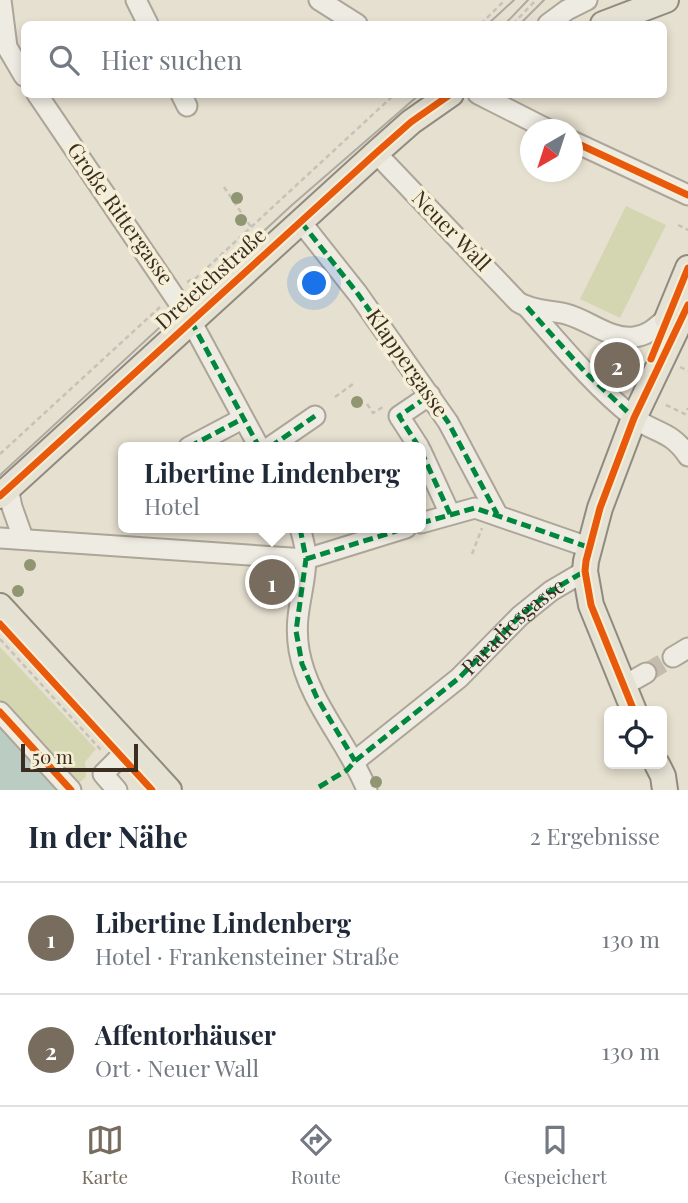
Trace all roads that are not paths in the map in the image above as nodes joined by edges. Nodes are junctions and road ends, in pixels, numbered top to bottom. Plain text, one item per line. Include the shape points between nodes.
1 (1, 0) edge
2 (136, 0) edge
3 (319, 0) edge
4 (587, 0) edge
5 (666, 0) edge
6 (146, 21) edge
7 (352, 21) edge
8 (552, 21) edge
9 (611, 21) edge
10 (21, 71) edge
11 (40, 98) edge
12 (445, 98) edge
13 (486, 98) edge
14 (527, 119) edge
15 (583, 146) edge
16 (376, 153) junction
17 (688, 195) edge
18 (301, 222) junction
19 (688, 268) edge
20 (527, 307) junction
21 (678, 311) edge
22 (191, 321) junction
23 (430, 395) junction
24 (315, 416) dead end
25 (634, 418) junction
26 (242, 419) junction
27 (198, 442) edge
28 (256, 442) edge
29 (277, 442) edge
30 (416, 442) edge
31 (688, 456) edge
32 (426, 462) edge
33 (4, 492) edge
34 (493, 512) junction
35 (450, 514) junction
36 (426, 521) edge
37 (301, 533) edge
38 (390, 533) edge
39 (0, 538) edge
40 (23, 538) junction
41 (306, 559) junction
42 (587, 559) junction
43 (0, 606) edge
44 (646, 673) tunnel mouth
45 (623, 686) junction
46 (632, 706) edge
47 (0, 712) edge
48 (121, 756) junction
49 (355, 761) junction
50 (71, 790) edge
51 (117, 790) edge
52 (169, 790) edge
53 (368, 790) edge

1 - 10 street via 7,47
2 - 6 street
3 - 7 street
4 - 8 street
5 - 9 main road
11 - 22 street, Große Rittergasse
12 - 16 main road, Dreieichstraße
13 - 14 street
15 - 17 street
16 - 18 main road, Dreieichstraße
16 - 20 street, Neuer Wall
18 - 22 main road, Dreieichstraße
18 - 23 street, Klappergasse
19 - 21 main road
20 - 21 street via 568,315 622,337 648,333
20 - 25 street, Neuer Wall
21 - 25 main road via 646,372
22 - 26 street, Große Rittergasse
22 - 33 main road, Dreieichstraße
23 - 30 street via 399,416
23 - 34 street, Klappergasse
24 - 29 street
25 - 31 street, Neuer Wall via 677,441
25 - 42 main road via 600,508
26 - 27 street
26 - 28 street, Große Rittergasse
32 - 35 street
33 - 40 street
34 - 35 street via 468,509
34 - 42 street
35 - 36 street
37 - 41 street
38 - 41 street
39 - 40 street
40 - 41 street
41 - 49 street via 296,622 302,664
42 - 45 main road via 592,605
42 - 49 street, Paradiesgasse via 520,616 459,678
43 - 48 main road
44 - 45 street
45 - 46 main road
47 - 50 street
48 - 51 street via 103,774
48 - 52 main road
49 - 53 street

